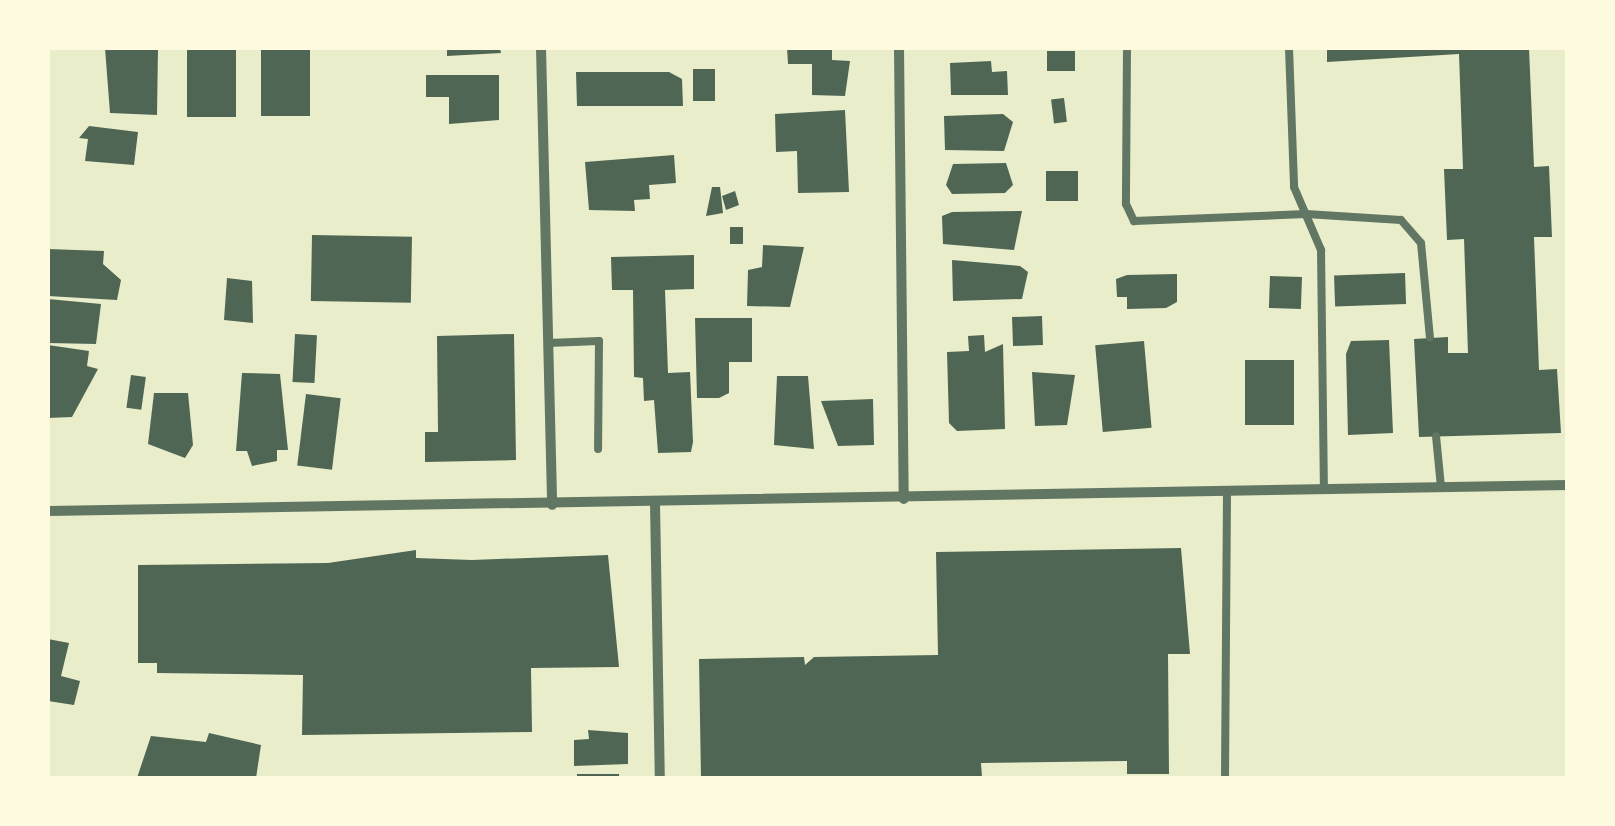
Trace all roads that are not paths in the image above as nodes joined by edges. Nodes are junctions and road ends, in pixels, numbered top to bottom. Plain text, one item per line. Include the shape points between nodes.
1 (541, 48) edge
2 (899, 48) edge
3 (1127, 48) edge
4 (1289, 48) edge
5 (1306, 214) junction
6 (1430, 338) dead end
7 (548, 342) junction
8 (1436, 436) dead end
9 (598, 450) dead end
10 (1568, 484) edge
11 (1440, 487) junction
12 (1324, 490) junction
13 (1227, 492) junction
14 (904, 499) junction
15 (655, 503) junction
16 (552, 504) junction
17 (48, 511) edge
18 (660, 778) edge
19 (1225, 778) edge

1 - 7 street
2 - 14 street
3 - 5 lane via 1126,204 1134,222
4 - 5 lane via 1294,187
5 - 6 lane via 1381,216 1414,230
5 - 12 lane via 1321,250
7 - 9 lane via 598,341
7 - 16 street
8 - 11 lane
10 - 11 street
11 - 12 street
12 - 13 street
13 - 14 street
13 - 19 lane
14 - 15 street
15 - 16 street
15 - 18 street
16 - 17 street

